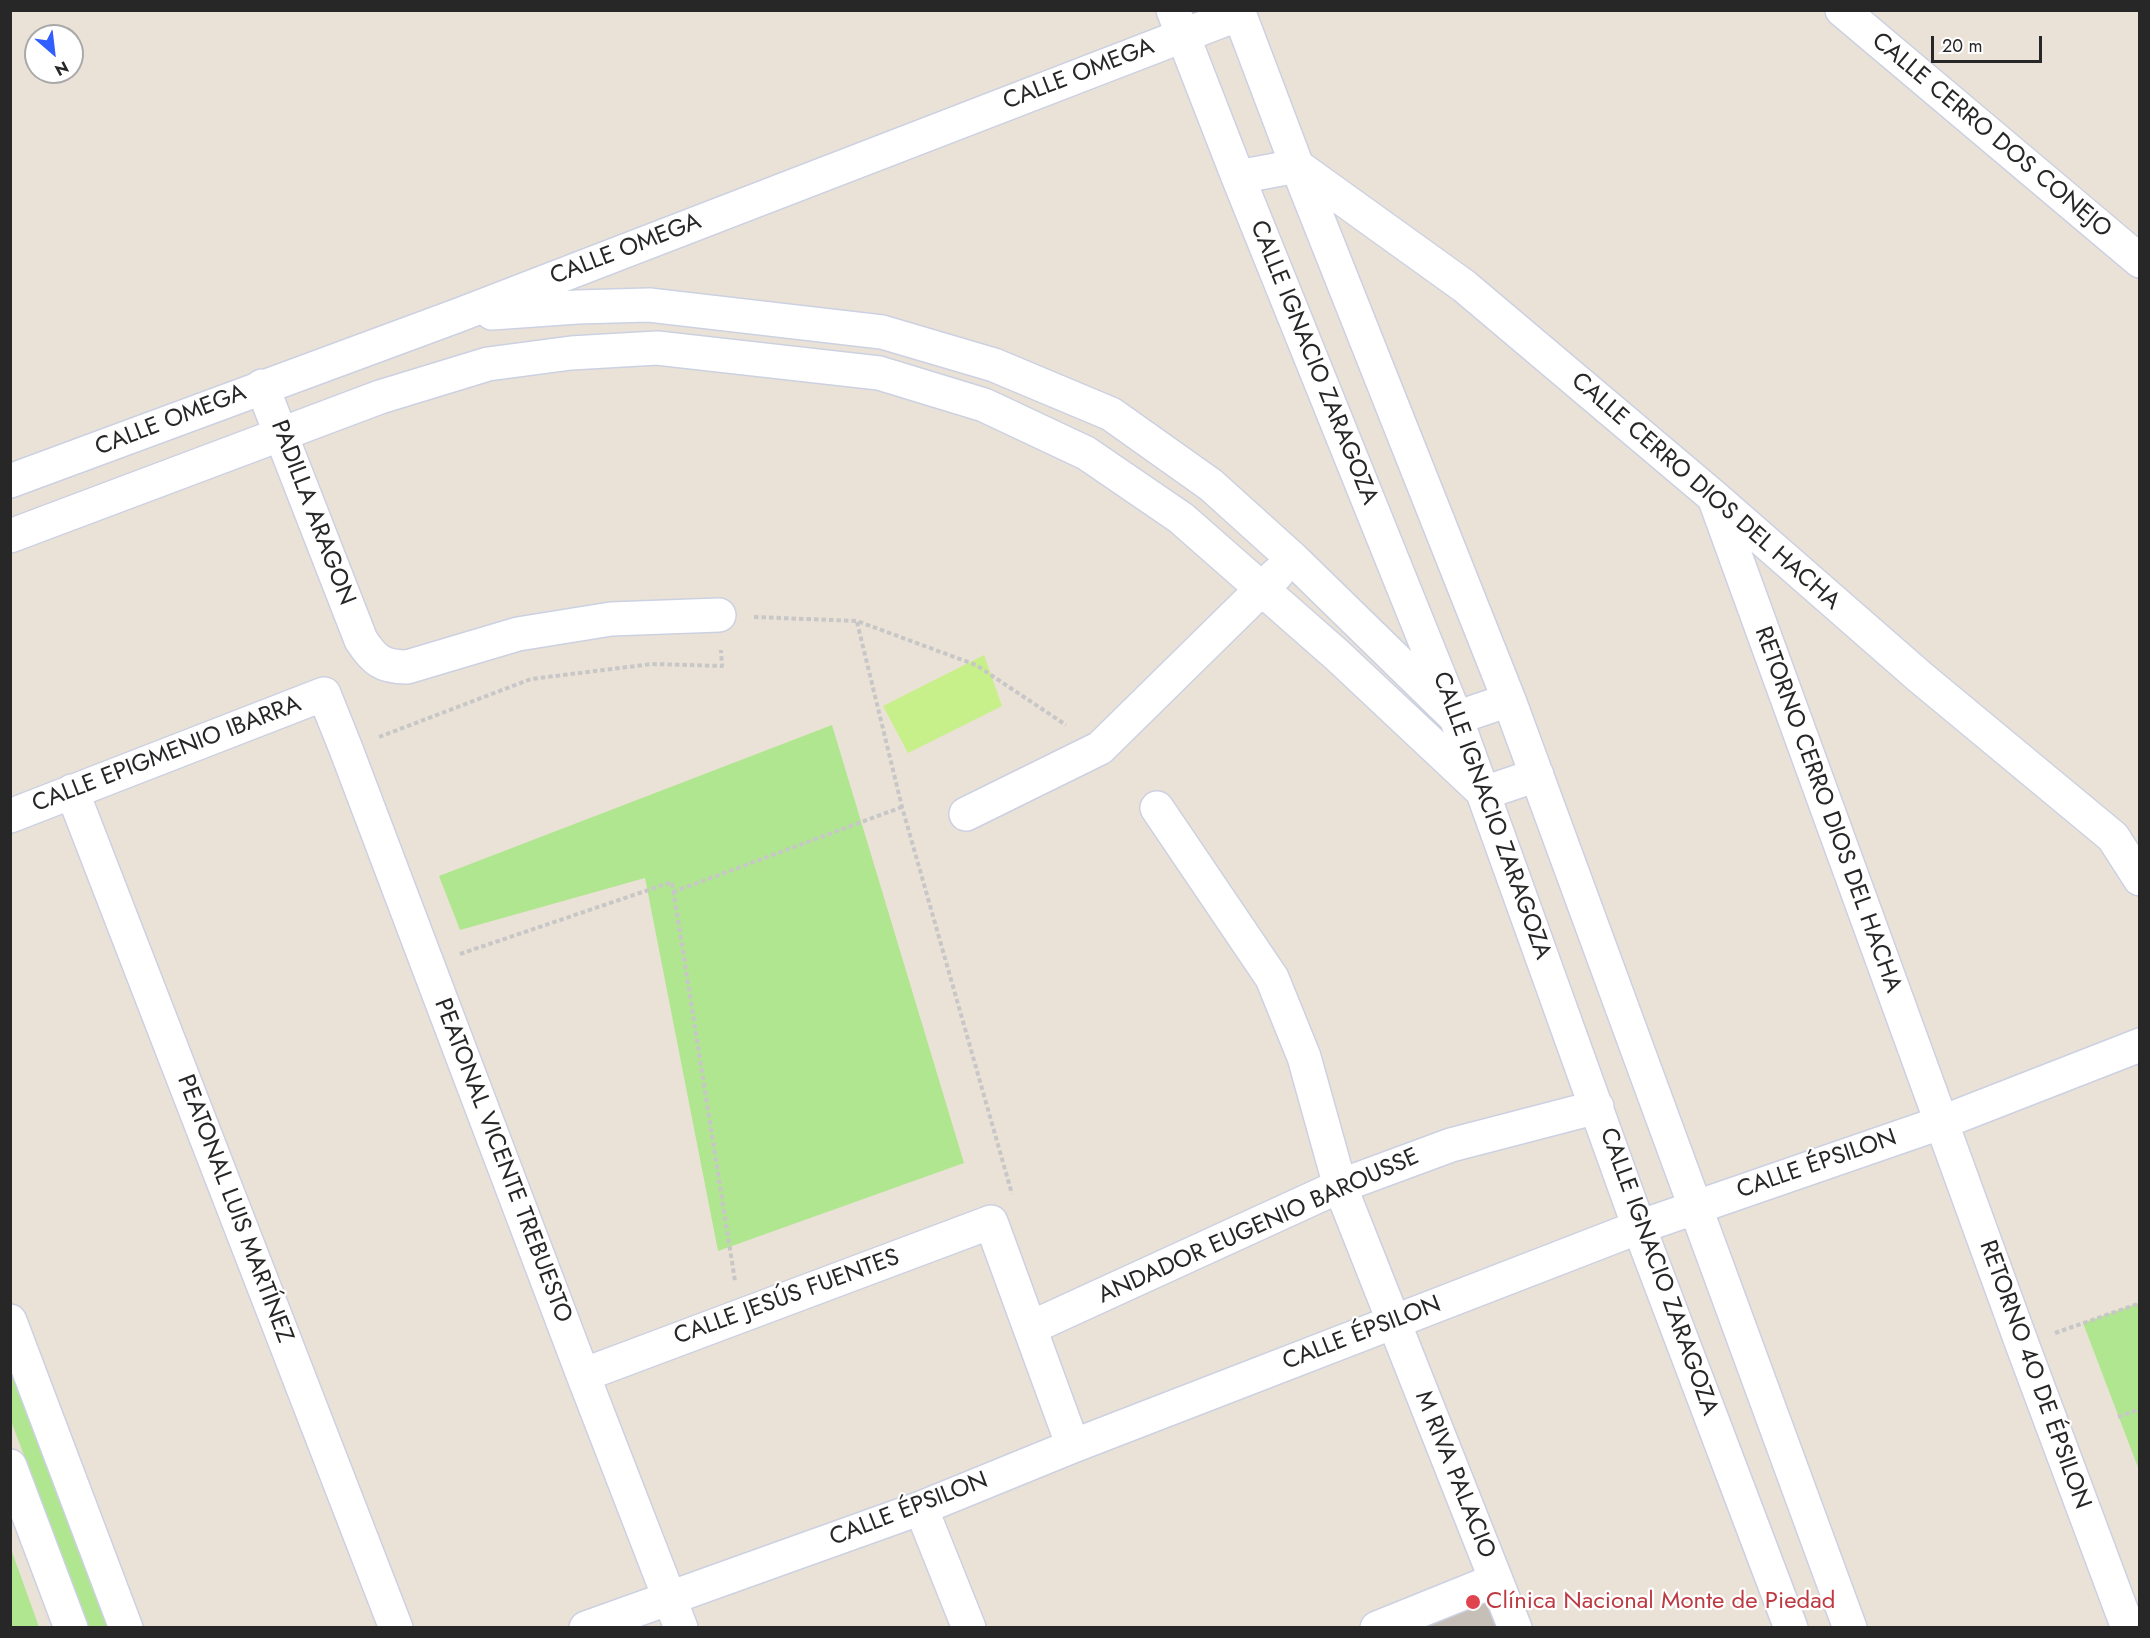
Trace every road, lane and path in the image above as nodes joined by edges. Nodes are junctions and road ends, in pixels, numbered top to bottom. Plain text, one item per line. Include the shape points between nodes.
1 (1842, 10) edge
2 (1239, 12) edge
3 (1178, 23) edge
4 (1297, 166) junction
5 (1238, 177) junction
6 (2139, 261) edge
7 (459, 315) junction
8 (262, 386) junction
9 (281, 435) junction
10 (10, 481) edge
11 (1714, 497) junction
12 (10, 536) edge
13 (1293, 558) junction
14 (1261, 590) junction
15 (719, 615) junction
16 (857, 621) junction
17 (324, 694) joint
18 (1509, 700) junction
19 (1456, 718) junction
20 (1100, 748) junction
21 (346, 749) junction
22 (1536, 775) junction
23 (72, 791) junction
24 (1484, 793) junction
25 (902, 807) junction
26 (1157, 808) dead end
27 (966, 814) dead end
28 (10, 816) edge
29 (2139, 879) edge
30 (673, 892) junction
31 (428, 965) junction
32 (2139, 1045) edge
33 (1597, 1107) junction
34 (1941, 1123) junction
35 (1340, 1186) junction
36 (1695, 1206) junction
37 (991, 1222) junction
38 (1639, 1227) junction
39 (2139, 1303) edge
40 (741, 1315) junction
41 (10, 1321) edge
42 (1393, 1322) junction
43 (1030, 1328) junction
44 (2022, 1344) junction
45 (583, 1375) junction
46 (2139, 1409) edge
47 (2118, 1417) dead end
48 (1073, 1446) junction
49 (10, 1466) edge
50 (921, 1508) junction
51 (1496, 1580) junction
52 (669, 1597) junction
53 (71, 1628) edge
54 (126, 1628) edge
55 (396, 1628) edge
56 (586, 1628) edge
57 (681, 1628) edge
58 (969, 1628) edge
59 (1377, 1628) edge
60 (1515, 1628) edge
61 (1791, 1628) edge
62 (1850, 1628) edge
63 (2128, 1628) edge

1 - 6 street, CALLE CERRO DOS CONEJO
2 - 3 street, CALLE OMEGA
2 - 4 street
3 - 5 street, CALLE IGNACIO ZARAGOZA
3 - 7 street, CALLE OMEGA
4 - 5 street
4 - 11 street, CALLE CERRO DIOS DEL HACHA via 1464,286
4 - 18 street
5 - 19 street, CALLE IGNACIO ZARAGOZA
7 - 8 street, CALLE OMEGA
7 - 13 street via 649,305 882,332 994,365 1112,414 1211,485
8 - 9 street, PADILLA ARAGON
8 - 10 street, CALLE OMEGA
9 - 12 street
9 - 14 street via 433,379 488,364 571,353 657,348 879,373 984,405 1086,453 1181,518
9 - 15 street, PADILLA ARAGON via 361,640 372,657 390,667 408,667 529,633 611,620
11 - 29 street, CALLE CERRO DIOS DEL HACHA via 1911,669 2113,837
11 - 34 street, RETORNO CERRO DIOS DEL HACHA
13 - 14 street
13 - 19 street
14 - 20 street
14 - 24 street via 1337,655
15 - 16 path
15 - 21 path via 722,666 652,664 531,679
16 - 20 path via 976,665
16 - 25 path
17 - 21 street, PEATONAL VICENTE TREBUESTO
17 - 23 street, CALLE EPIGMENIO IBARRA
18 - 19 street
18 - 22 street
19 - 24 street, CALLE IGNACIO ZARAGOZA
20 - 27 street
21 - 31 street, PEATONAL VICENTE TREBUESTO
22 - 24 street
22 - 36 street
23 - 28 street, CALLE EPIGMENIO IBARRA
23 - 55 street, PEATONAL LUIS MARTÍNEZ
24 - 33 street, CALLE IGNACIO ZARAGOZA
25 - 30 path
25 - 37 path via 1017,1214
26 - 35 street, M RIVA PALACIO via 1272,978 1304,1057
30 - 31 path via 672,882
30 - 40 path
31 - 45 street, PEATONAL VICENTE TREBUESTO
32 - 34 street, CALLE ÉPSILON
33 - 35 street, ANDADOR EUGENIO BAROUSSE via 1451,1145
33 - 38 street, CALLE IGNACIO ZARAGOZA
34 - 36 street, CALLE ÉPSILON
34 - 44 street, RETORNO 4O DE ÉPSILON
35 - 42 street, M RIVA PALACIO
35 - 43 street, ANDADOR EUGENIO BAROUSSE
36 - 38 street, CALLE ÉPSILON
36 - 62 street
37 - 40 street, CALLE JESÚS FUENTES
37 - 43 street
38 - 42 street, CALLE ÉPSILON
38 - 61 street, CALLE IGNACIO ZARAGOZA
39 - 44 path
40 - 45 street, CALLE JESÚS FUENTES
41 - 54 street
42 - 48 street, CALLE ÉPSILON
42 - 51 street, M RIVA PALACIO
43 - 48 street
44 - 63 street, RETORNO 4O DE ÉPSILON
45 - 52 street, PEATONAL VICENTE TREBUESTO
46 - 47 path
48 - 50 street, CALLE ÉPSILON
49 - 53 street
50 - 52 street, CALLE ÉPSILON
50 - 58 street
51 - 59 street
51 - 60 street, M RIVA PALACIO
52 - 56 street, CALLE ÉPSILON
52 - 57 street, PEATONAL VICENTE TREBUESTO

